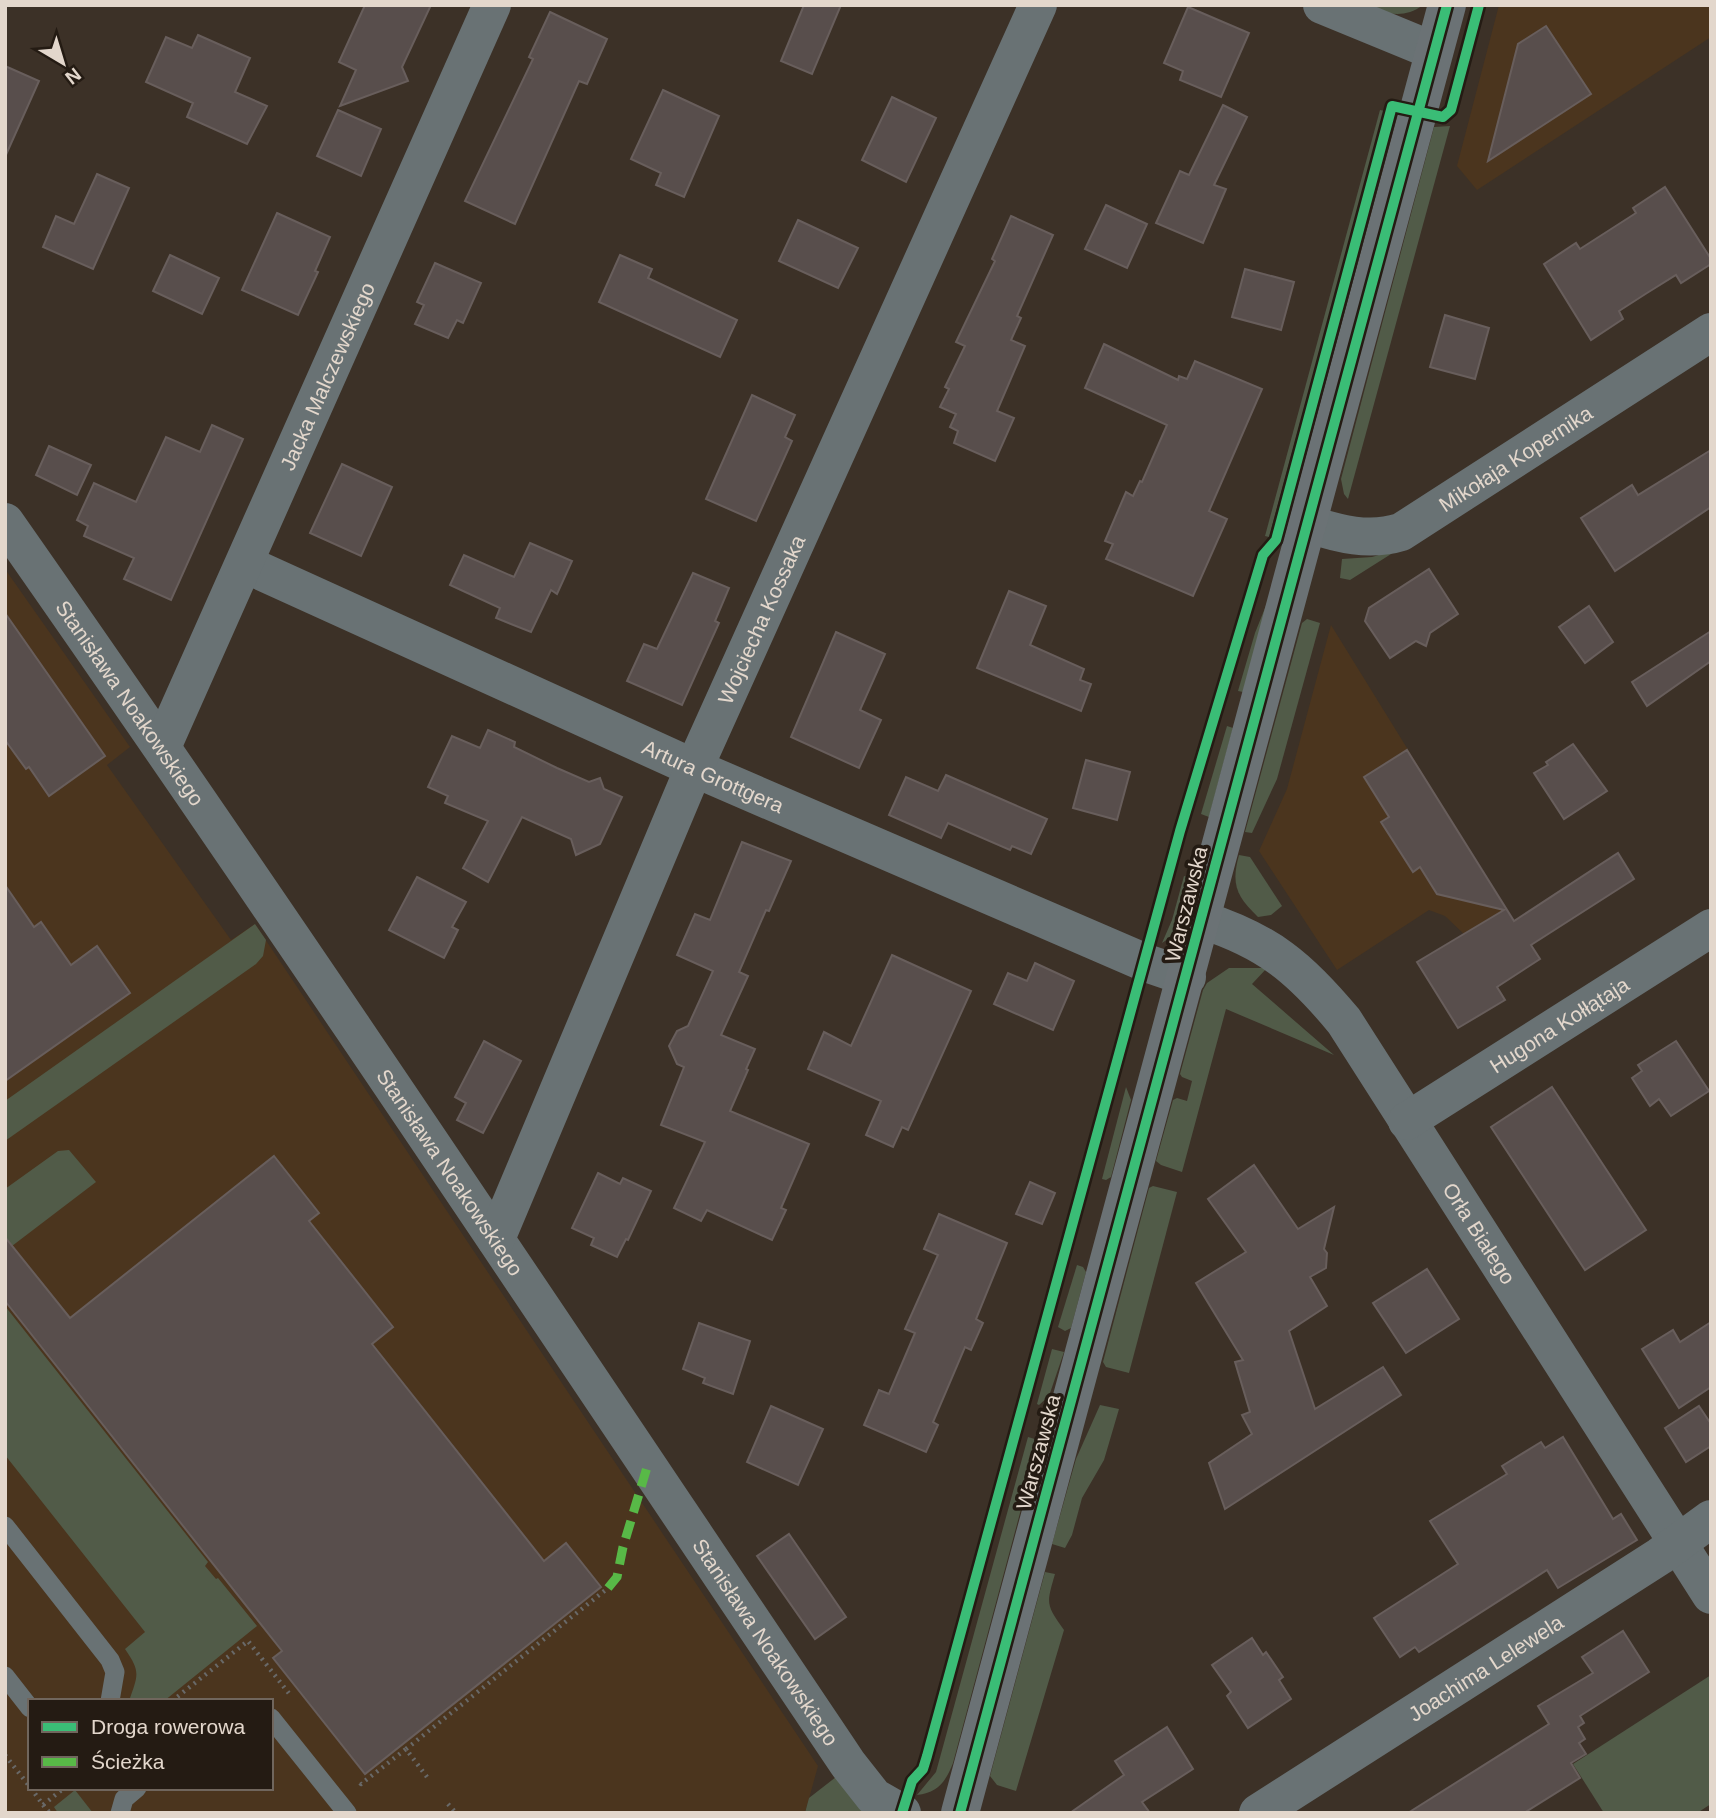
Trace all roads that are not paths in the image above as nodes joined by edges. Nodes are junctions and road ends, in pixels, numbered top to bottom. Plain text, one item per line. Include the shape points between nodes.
1 (492, 5) edge
2 (1038, 5) edge
3 (1322, 5) edge
4 (1447, 5) edge
5 (1434, 51) junction
6 (1711, 332) edge
7 (5, 522) edge
8 (1308, 524) junction
9 (245, 564) junction
10 (162, 747) junction
11 (694, 768) junction
12 (1202, 920) junction
13 (1711, 928) edge
14 (1187, 977) junction
15 (1407, 1121) junction
16 (496, 1239) junction
17 (1711, 1519) edge
18 (5, 1526) edge
19 (1677, 1543) junction
20 (1711, 1594) edge
21 (5, 1676) edge
22 (110, 1699) edge
23 (28, 1705) edge
24 (273, 1720) edge
25 (347, 1813) edge
26 (902, 1813) edge
27 (960, 1813) edge
28 (1258, 1813) edge

1 - 9 street, Jacka Malczewskiego
2 - 11 street, Wojciecha Kossaka
3 - 5 street
4 - 5 street, Warszawska
5 - 8 street, Warszawska
6 - 8 street, Mikołaja Kopernika via 1401,532 1364,538
7 - 10 street, Stanisława Noakowskiego
8 - 12 street, Warszawska
9 - 10 street, Jacka Malczewskiego
9 - 11 street, Artura Grottgera
10 - 16 street, Stanisława Noakowskiego
11 - 14 street, Artura Grottgera
11 - 16 street, Wojciecha Kossaka
12 - 14 street, Warszawska
12 - 15 street, Orła Białego via 1269,948 1315,988 1344,1021
13 - 15 street, Hugona Kołłątaja
14 - 27 street, Warszawska
15 - 19 street, Orła Białego
16 - 26 street, Stanisława Noakowskiego via 858,1777 874,1797
17 - 19 street, Joachima Lelewela
18 - 22 lane via 110,1660 115,1672
19 - 20 street, Orła Białego
19 - 28 street, Joachima Lelewela
21 - 23 lane
24 - 25 lane

